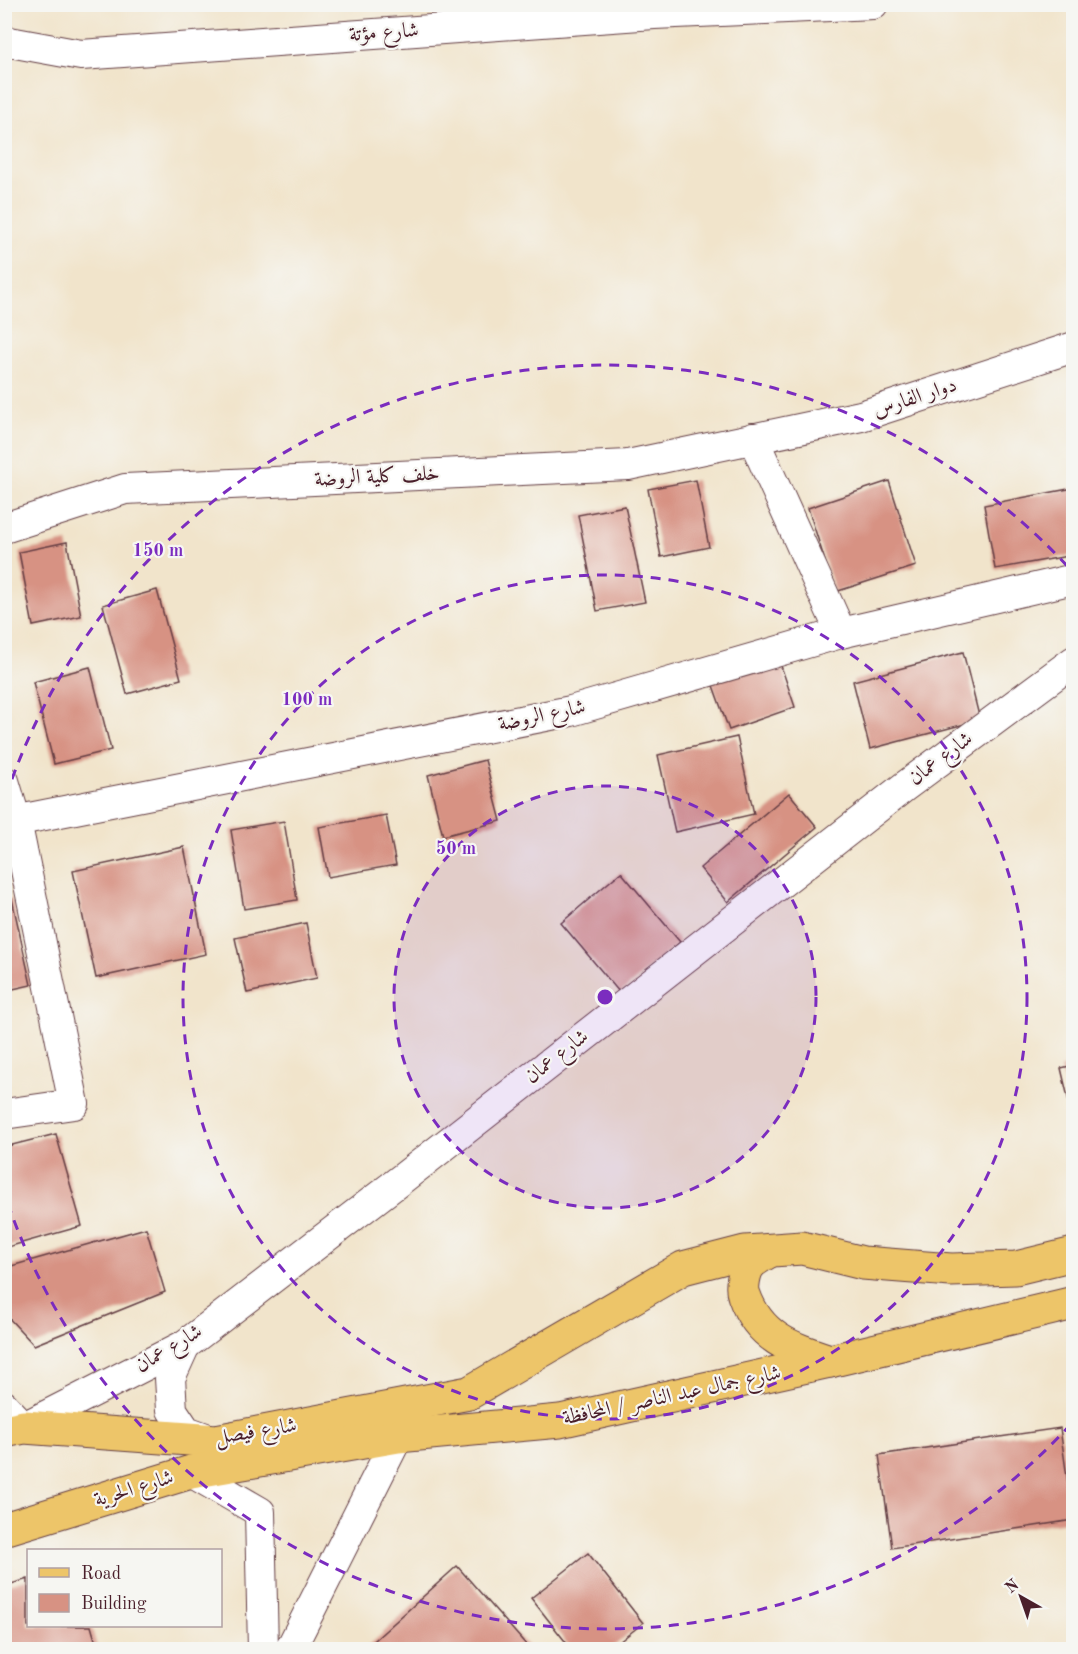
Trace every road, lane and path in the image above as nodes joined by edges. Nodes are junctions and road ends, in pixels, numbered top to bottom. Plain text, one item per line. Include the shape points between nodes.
1 (873, 4) edge
2 (4, 41) edge
3 (1074, 347) edge
4 (753, 438) junction
5 (4, 528) edge
6 (1074, 579) edge
7 (841, 633) junction
8 (1074, 661) edge
9 (4, 781) edge
10 (10, 822) edge
11 (4, 1114) edge
12 (769, 1251) junction
13 (1074, 1254) edge
14 (1074, 1303) edge
15 (185, 1345) junction
16 (830, 1361) junction
17 (11, 1421) edge
18 (398, 1436) junction
19 (216, 1441) junction
20 (266, 1459) joint
21 (191, 1472) junction
22 (4, 1529) edge
23 (263, 1650) edge
24 (290, 1650) edge

1 - 2 street, شارع مؤتة via 654,14 81,55
3 - 4 street, دوار الفارس via 861,416
4 - 5 street, خلف كلية الروضة via 628,465 125,489
4 - 7 street
6 - 7 street, شارع الروضة
7 - 10 street, شارع الروضة via 571,711
8 - 15 street, شارع عمان via 904,787
9 - 10 street
10 - 11 street via 74,1104
12 - 13 main road via 802,1248 862,1263 951,1270 1016,1268
12 - 16 main road via 749,1265 746,1273 742,1288 750,1312 769,1334 793,1349
12 - 19 main road, شارع فيصل via 745,1252 683,1268 469,1394
14 - 16 main road, شارع جمال عبد الناصر / المحافظة
15 - 17 street, شارع عمان
15 - 19 street via 170,1378 172,1410 186,1431
16 - 18 main road, شارع جمال عبد الناصر / المحافظة via 560,1421
17 - 19 main road, شارع فيصل
18 - 20 main road, شارع جمال عبد الناصر / المحافظة
18 - 24 street
20 - 21 main road, شارع الحرية
21 - 22 main road, شارع الحرية
21 - 23 street via 260,1512

